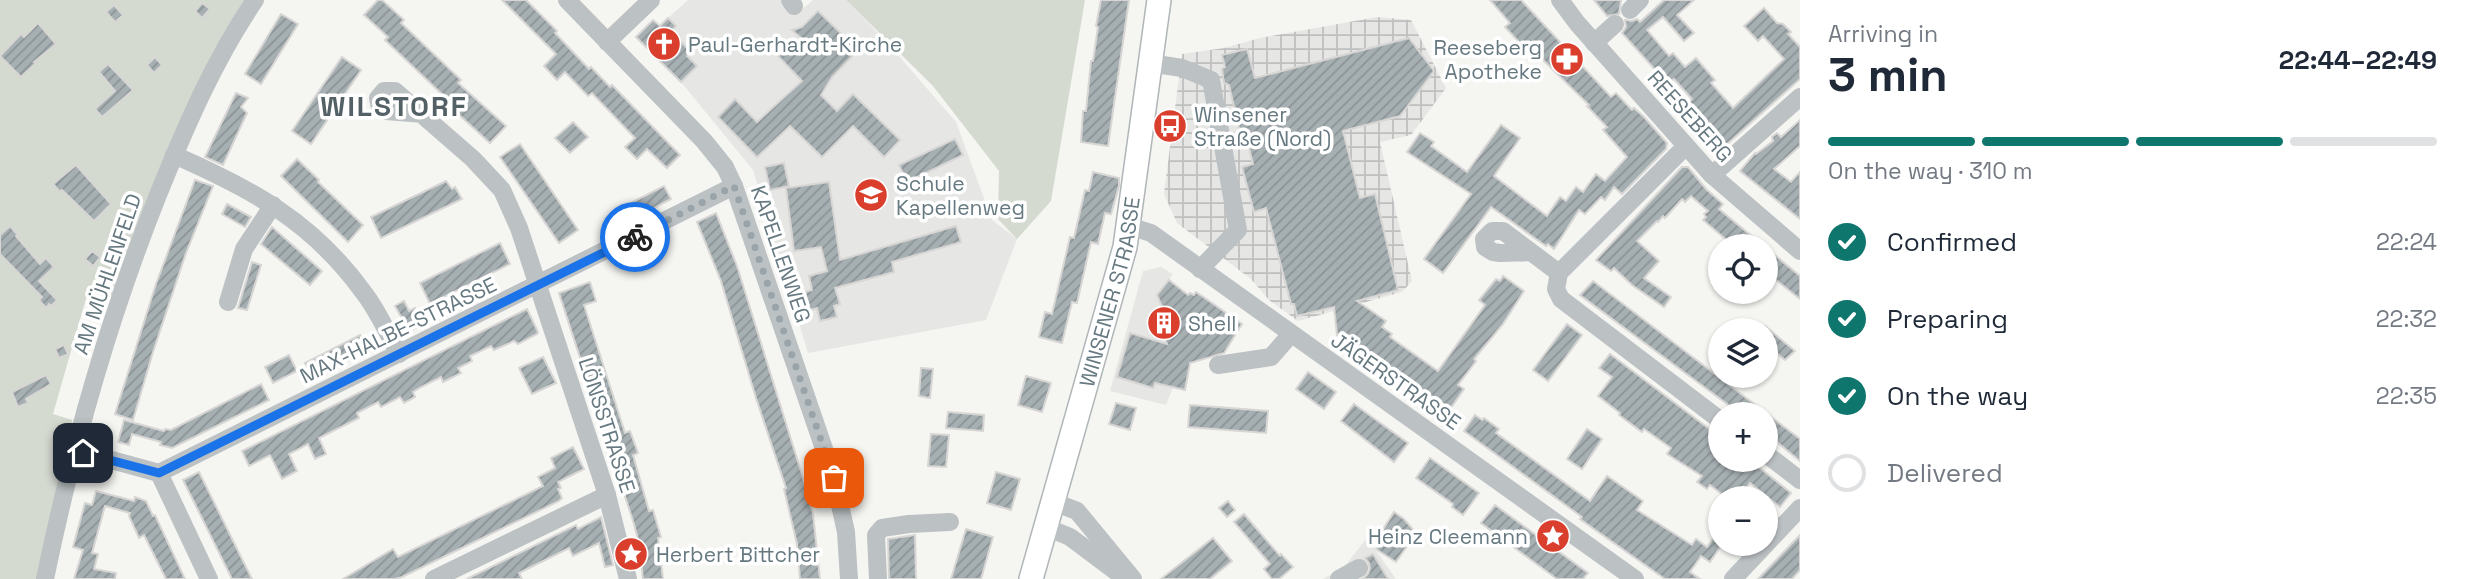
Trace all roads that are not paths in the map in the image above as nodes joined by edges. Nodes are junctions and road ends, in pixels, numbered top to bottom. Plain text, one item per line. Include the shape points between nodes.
1 (256, 0) edge
2 (567, 0) edge
3 (651, 0) edge
4 (1159, 0) edge
5 (1560, 0) edge
6 (1615, 24) dead end
7 (607, 42) junction
8 (1594, 43) junction
9 (1150, 64) junction
10 (1800, 97) edge
11 (424, 114) dead end
12 (1686, 146) junction
13 (174, 155) junction
14 (1712, 176) junction
15 (734, 186) junction
16 (273, 205) junction
17 (1129, 226) junction
18 (1800, 251) edge
19 (1531, 252) dead end
20 (1200, 269) junction
21 (1559, 273) junction
22 (538, 286) junction
23 (228, 302) dead end
24 (1292, 334) junction
25 (399, 354) junction
26 (1218, 365) dead end
27 (1708, 411) edge
28 (75, 450) junction
29 (1778, 463) edge
30 (159, 473) junction
31 (1800, 480) edge
32 (607, 495) junction
33 (1054, 502) junction
34 (1800, 508) edge
35 (950, 522) dead end
36 (1046, 527) junction
37 (1778, 531) edge
38 (1755, 556) edge
39 (1359, 568) dead end
40 (849, 575) edge
41 (878, 577) edge
42 (45, 579) edge
43 (209, 579) edge
44 (434, 579) edge
45 (628, 579) edge
46 (1031, 579) edge
47 (1127, 579) edge
48 (1133, 579) edge
49 (1339, 579) edge
50 (1635, 579) edge
51 (1733, 579) edge

1 - 13 street, AM MÜHLENFELD via 209,79
2 - 7 street, KAPELLENWEG
3 - 7 street
4 - 9 main road, WINSENER STRASSE
5 - 8 street, REESEBERG
6 - 8 street
7 - 15 street, KAPELLENWEG via 704,141
8 - 12 street, REESEBERG
9 - 17 main road, WINSENER STRASSE
9 - 20 street via 1182,68 1211,80 1238,230
10 - 14 street
11 - 22 street, LÖNSSTRASSE via 502,190
12 - 14 street, REESEBERG
12 - 21 street
13 - 16 street
13 - 28 street, AM MÜHLENFELD via 115,310
14 - 18 street, REESEBERG
15 - 22 street, MAX-HALBE-STRASSE
15 - 40 street, KAPELLENWEG via 834,478 846,531
16 - 23 street via 244,248
16 - 25 street via 318,239 358,285
17 - 20 street, JÄGERSTRASSE via 1151,233
17 - 33 main road, WINSENER STRASSE
19 - 21 street
20 - 24 street, JÄGERSTRASSE
21 - 27 street via 1556,289 1561,299
22 - 25 street, MAX-HALBE-STRASSE
22 - 32 street, LÖNSSTRASSE
24 - 26 street via 1272,358
24 - 50 street, JÄGERSTRASSE
25 - 30 street, MAX-HALBE-STRASSE
28 - 30 street
28 - 42 street, AM MÜHLENFELD
29 - 31 street
30 - 43 street
32 - 44 street
32 - 45 street, LÖNSSTRASSE
33 - 36 main road, WINSENER STRASSE
33 - 48 street via 1077,511
34 - 37 street
35 - 41 street via 882,528 876,539
36 - 46 main road, WINSENER STRASSE
36 - 47 street via 1070,537
38 - 51 street
39 - 49 street
40 - 41 street

